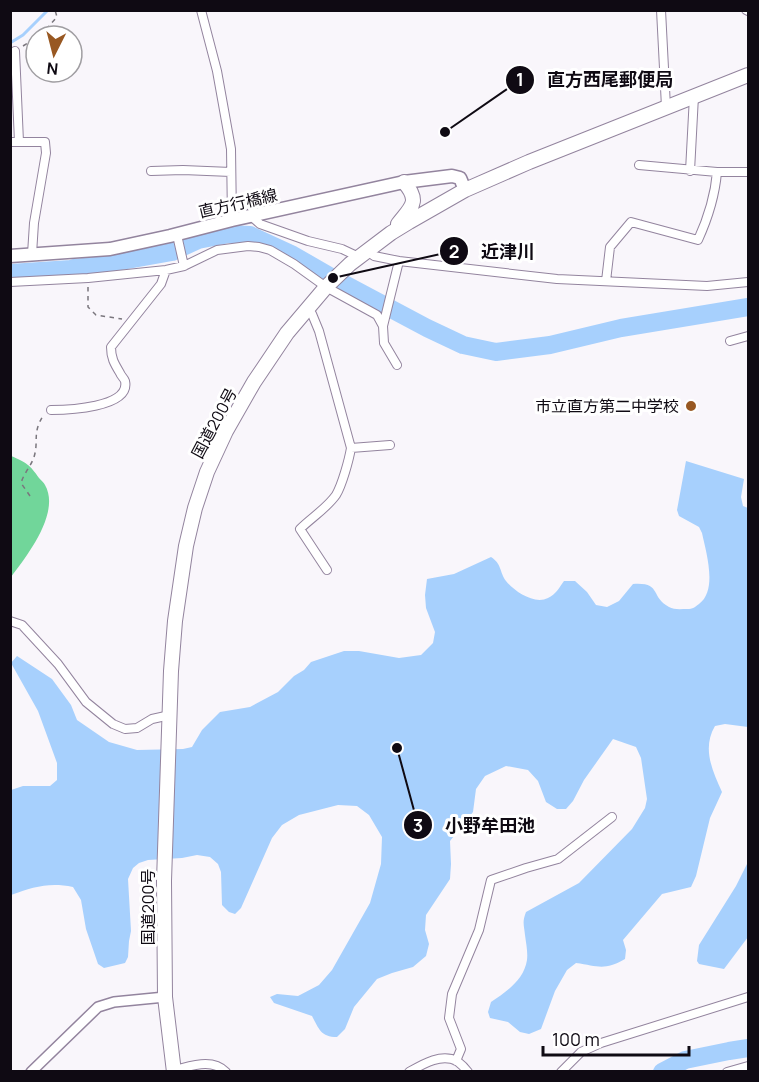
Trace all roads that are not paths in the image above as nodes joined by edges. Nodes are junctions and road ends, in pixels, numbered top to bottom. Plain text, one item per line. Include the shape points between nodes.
1 (201, 10) edge
2 (661, 10) edge
3 (13, 52) edge
4 (748, 75) edge
5 (694, 96) junction
6 (666, 106) junction
7 (15, 142) edge
8 (639, 165) dead end
9 (151, 171) dead end
10 (690, 171) junction
11 (231, 172) junction
12 (717, 172) junction
13 (748, 172) edge
14 (404, 182) junction
15 (465, 190) junction
16 (251, 216) junction
17 (232, 220) junction
18 (391, 233) junction
19 (178, 238) junction
20 (32, 254) junction
21 (10, 256) edge
22 (358, 257) junction
23 (399, 261) junction
24 (184, 264) junction
25 (166, 270) junction
26 (606, 281) junction
27 (10, 282) edge
28 (748, 282) edge
29 (326, 287) junction
30 (306, 311) junction
31 (384, 321) junction
32 (748, 336) edge
33 (730, 341) dead end
34 (397, 365) dead end
35 (51, 410) road end
36 (390, 445) dead end
37 (351, 448) junction
38 (327, 570) dead end
39 (10, 621) edge
40 (170, 720) junction
41 (612, 817) dead end
42 (165, 997) junction
43 (748, 997) edge
44 (456, 1061) junction
45 (748, 1066) edge
46 (31, 1071) edge
47 (174, 1071) edge
48 (226, 1071) edge
49 (408, 1071) edge
50 (468, 1071) edge
51 (561, 1071) edge
52 (727, 1071) edge

1 - 11 street via 217,71 231,149
2 - 6 street
3 - 7 street
4 - 5 highway, 国道200号
5 - 6 highway, 国道200号
5 - 10 street
6 - 15 highway, 国道200号
7 - 20 street via 45,142
8 - 10 street
9 - 11 street
10 - 12 street
11 - 17 street
12 - 13 street
12 - 26 street via 708,219 698,240 631,222 610,247
14 - 15 main road, 直方行橋線 via 452,176 460,178
14 - 16 main road, 直方行橋線
14 - 18 highway via 412,191 412,208
15 - 18 highway, 国道200号
16 - 17 main road, 直方行橋線
16 - 22 street via 260,224
17 - 19 main road, 直方行橋線
18 - 22 highway, 国道200号
19 - 20 main road, 直方行橋線 via 110,249
19 - 24 street
20 - 21 main road, 直方行橋線
22 - 23 street
22 - 29 highway, 国道200号
23 - 26 street
23 - 31 street
24 - 25 street
24 - 29 street via 217,250 248,246 270,250
25 - 27 street
25 - 35 street via 161,284 111,346 111,358 125,382 124,390 94,407
26 - 28 street via 707,286
29 - 30 highway, 国道200号
29 - 31 street
30 - 37 street via 312,314 319,331
30 - 40 highway, 国道200号 via 254,382 226,431 195,508 180,581
31 - 34 street via 384,343
32 - 33 street
36 - 37 street
37 - 38 street via 336,494 300,529
39 - 40 street via 22,625 86,702 113,724 137,729 153,719
40 - 42 highway, 国道200号 via 164,881
41 - 44 street via 558,859 491,880 478,930 452,993 449,1018 461,1049
42 - 46 street via 98,1007
42 - 47 highway, 国道200号
43 - 51 street via 601,1043 581,1052
44 - 49 street via 429,1061
44 - 50 street
45 - 52 street
47 - 48 street via 201,1064 217,1064

